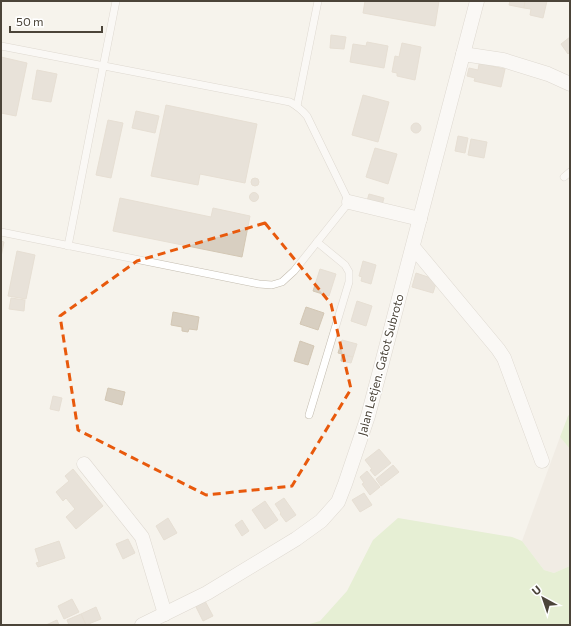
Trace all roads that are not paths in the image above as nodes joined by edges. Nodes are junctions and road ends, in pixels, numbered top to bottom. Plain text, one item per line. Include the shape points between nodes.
1 (116, 1) edge
2 (318, 1) edge
3 (477, 1) edge
4 (1, 46) edge
5 (463, 54) junction
6 (104, 66) junction
7 (570, 84) edge
8 (297, 106) junction
9 (570, 172) edge
10 (564, 177) dead end
11 (349, 202) junction
12 (420, 220) junction
13 (1, 232) edge
14 (317, 242) junction
15 (68, 246) junction
16 (412, 247) junction
17 (309, 415) dead end
18 (542, 461) dead end
19 (84, 464) dead end
20 (165, 614) junction
21 (142, 625) edge

1 - 6 lane
2 - 8 lane
3 - 5 street, Jalan Letjen. Gatot Subroto
4 - 6 lane
5 - 7 street via 503,60
5 - 12 street, Jalan Letjen. Gatot Subroto
6 - 8 lane via 283,100
6 - 15 lane
8 - 11 lane via 306,116
9 - 10 lane
11 - 12 street
11 - 14 lane
12 - 16 street, Jalan Letjen. Gatot Subroto
13 - 15 lane
14 - 15 lane via 294,271 282,282 272,285
14 - 17 lane via 350,272
16 - 18 street via 504,358
16 - 20 street, Jalan Letjen. Gatot Subroto via 368,416 338,502 321,521 296,539 207,593
19 - 20 street via 142,537
20 - 21 street, Jalan Letjen. Gatot Subroto

